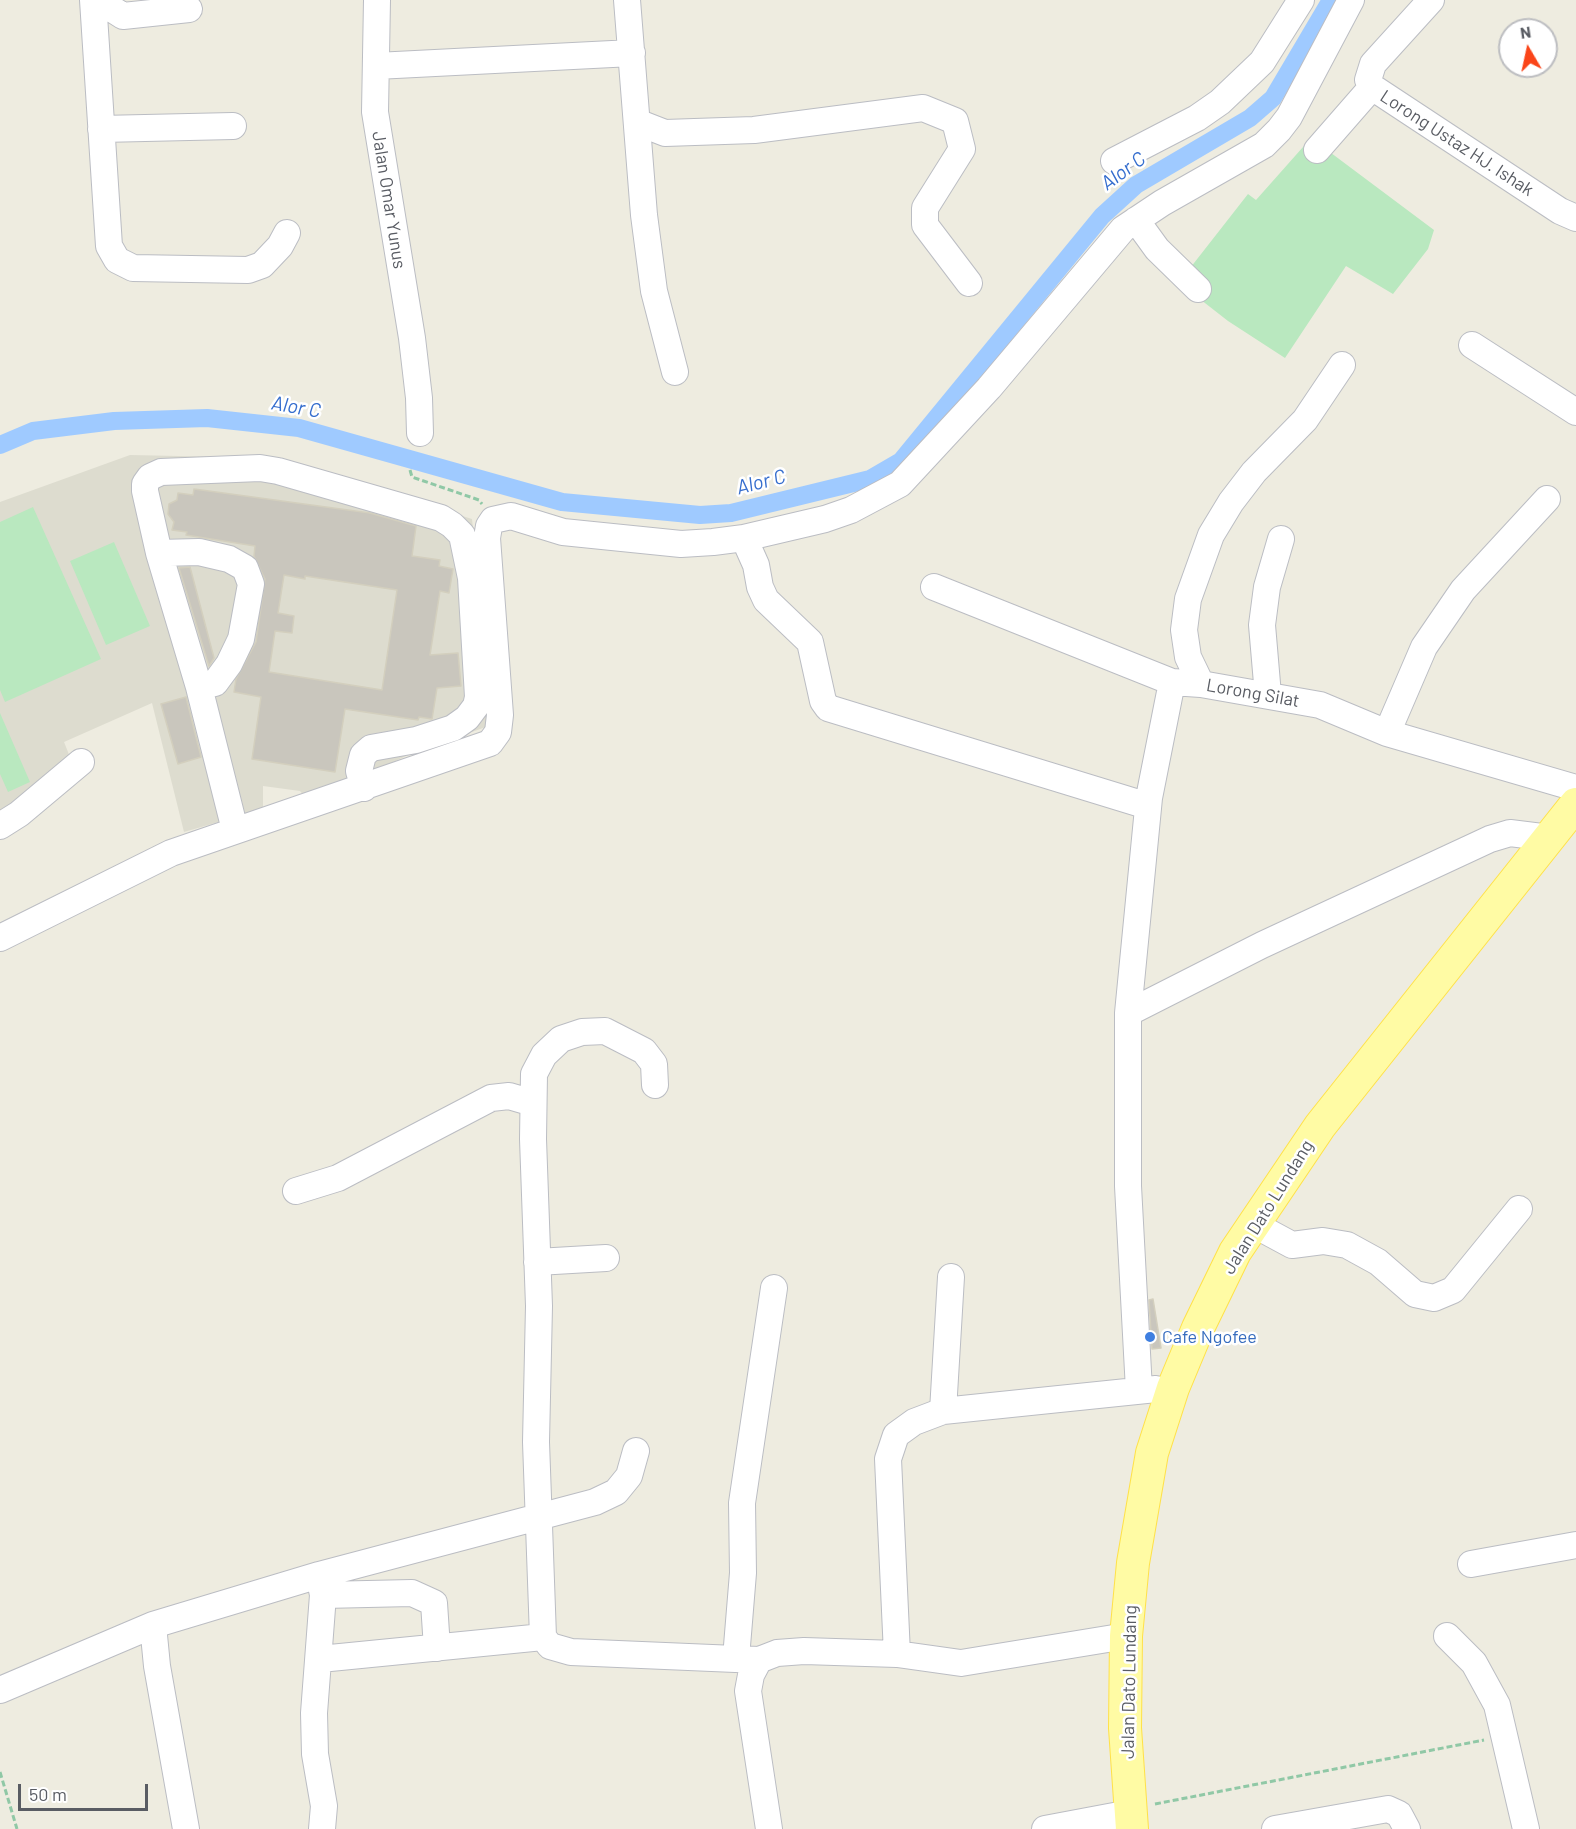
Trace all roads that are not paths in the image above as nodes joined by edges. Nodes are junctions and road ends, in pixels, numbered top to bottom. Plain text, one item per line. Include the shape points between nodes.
1 (96, 0) edge
2 (377, 0) edge
3 (627, 0) edge
4 (1301, 0) edge
5 (1351, 0) edge
6 (1431, 0) edge
7 (189, 9) dead end
8 (632, 53) junction
9 (376, 66) junction
10 (1372, 87) junction
11 (637, 122) junction
12 (233, 126) dead end
13 (101, 129) junction
14 (1317, 150) dead end
15 (1114, 161) dead end
16 (1576, 218) edge
17 (1136, 220) junction
18 (287, 233) dead end
19 (969, 284) dead end
20 (1198, 289) dead end
21 (1472, 345) dead end
22 (1342, 365) dead end
23 (675, 372) dead end
24 (1576, 412) edge
25 (420, 433) dead end
26 (1547, 499) dead end
27 (744, 538) junction
28 (1281, 539) dead end
29 (159, 553) junction
30 (934, 588) dead end
31 (1172, 682) junction
32 (1201, 684) junction
33 (199, 687) junction
34 (1268, 695) junction
35 (1387, 733) junction
36 (81, 762) dead end
37 (364, 788) junction
38 (1576, 788) edge
39 (1576, 804) edge
40 (1148, 806) junction
41 (0, 826) edge
42 (235, 830) junction
43 (1550, 838) junction
44 (0, 938) edge
45 (1128, 1013) junction
46 (655, 1085) dead end
47 (533, 1104) junction
48 (296, 1191) dead end
49 (1519, 1209) dead end
50 (1253, 1224) junction
51 (606, 1258) dead end
52 (537, 1262) junction
53 (951, 1277) dead end
54 (774, 1288) dead end
55 (1173, 1388) junction
56 (1139, 1390) junction
57 (944, 1412) junction
58 (636, 1451) dead end
59 (538, 1518) junction
60 (1576, 1545) edge
61 (1471, 1564) dead end
62 (321, 1585) junction
63 (153, 1625) junction
64 (1126, 1636) junction
65 (1448, 1636) dead end
66 (543, 1637) junction
67 (437, 1648) junction
68 (897, 1654) junction
69 (320, 1659) junction
70 (748, 1659) junction
71 (0, 1690) edge
72 (1130, 1817) edge
73 (186, 1829) edge
74 (322, 1829) edge
75 (769, 1829) edge
76 (1045, 1829) edge
77 (1275, 1829) edge
78 (1407, 1829) edge
79 (1526, 1829) edge

1 - 7 street via 123,16
1 - 13 street
2 - 9 street, Jalan Omar Yunus
3 - 8 street
4 - 15 street via 1262,62 1220,102
5 - 17 street via 1279,130 1264,145
6 - 10 street, Lorong Ustaz HJ. Ishak via 1373,64 1368,80
8 - 9 street
8 - 11 street
9 - 25 street, Jalan Omar Yunus via 375,112 419,398
10 - 14 street
10 - 16 street, Lorong Ustaz HJ. Ishak
11 - 19 street via 664,134 754,130 923,108 955,121 962,149 925,208 925,225
11 - 23 street via 654,291
12 - 13 street
13 - 18 street via 109,246 117,260 133,268 248,270 267,261
17 - 20 street via 1157,249
17 - 27 street via 1113,240 989,388 900,484 851,510
21 - 24 street
22 - 32 street via 1305,420 1254,472 1211,535 1188,598 1184,630 1188,657
26 - 35 street via 1463,590 1430,637
27 - 37 street via 681,544 563,532 511,516 493,520 487,538 496,641 498,732 490,743
27 - 40 street via 766,600 810,642 828,708
28 - 34 street via 1267,587 1262,625
29 - 33 street
29 - 33 street via 199,552 229,559 245,568 251,584 241,639 229,664 215,683
29 - 37 street via 145,484 155,474 180,470 278,471 423,512 457,529 465,546 471,578 476,706 453,728 371,748 363,755 359,771
30 - 31 street, Lorong Silat
31 - 32 street, Lorong Silat
31 - 40 street
32 - 34 street, Lorong Silat
33 - 42 street
34 - 35 street, Lorong Silat via 1320,705
35 - 38 street, Lorong Silat
36 - 41 street
37 - 42 street
39 - 43 main road, Jalan Dato Lundang
40 - 45 street
42 - 44 street via 160,858
43 - 45 street via 1510,833 1490,839 1262,945
43 - 50 main road, Jalan Dato Lundang via 1320,1126
45 - 56 street via 1128,1186
46 - 47 street via 654,1064 644,1051 605,1031 582,1032 561,1039 544,1055 534,1074
47 - 48 street via 509,1096 491,1098 338,1178
47 - 52 street
49 - 50 street via 1452,1290 1434,1298 1415,1294 1378,1262 1347,1245 1323,1241 1292,1245
50 - 55 main road, Jalan Dato Lundang via 1230,1262
51 - 52 street
52 - 59 street
53 - 57 street
54 - 70 street via 742,1503
55 - 56 street
55 - 64 main road, Jalan Dato Lundang via 1152,1453
56 - 57 street
57 - 68 street via 914,1422 896,1435 888,1460
58 - 59 street via 629,1476 616,1492
59 - 62 street
59 - 66 street
60 - 61 street
62 - 63 street
62 - 67 street via 412,1593 434,1603
62 - 69 street
63 - 71 street
63 - 73 street
64 - 68 street via 961,1663
64 - 72 main road, Jalan Dato Lundang via 1125,1728
65 - 79 street via 1474,1663 1497,1704
66 - 67 street
66 - 70 street via 550,1646 571,1652
67 - 69 street
68 - 70 street via 804,1651
69 - 74 street via 314,1713 315,1754 324,1806
70 - 75 street via 748,1691
72 - 76 street
77 - 78 street via 1388,1809 1399,1814

